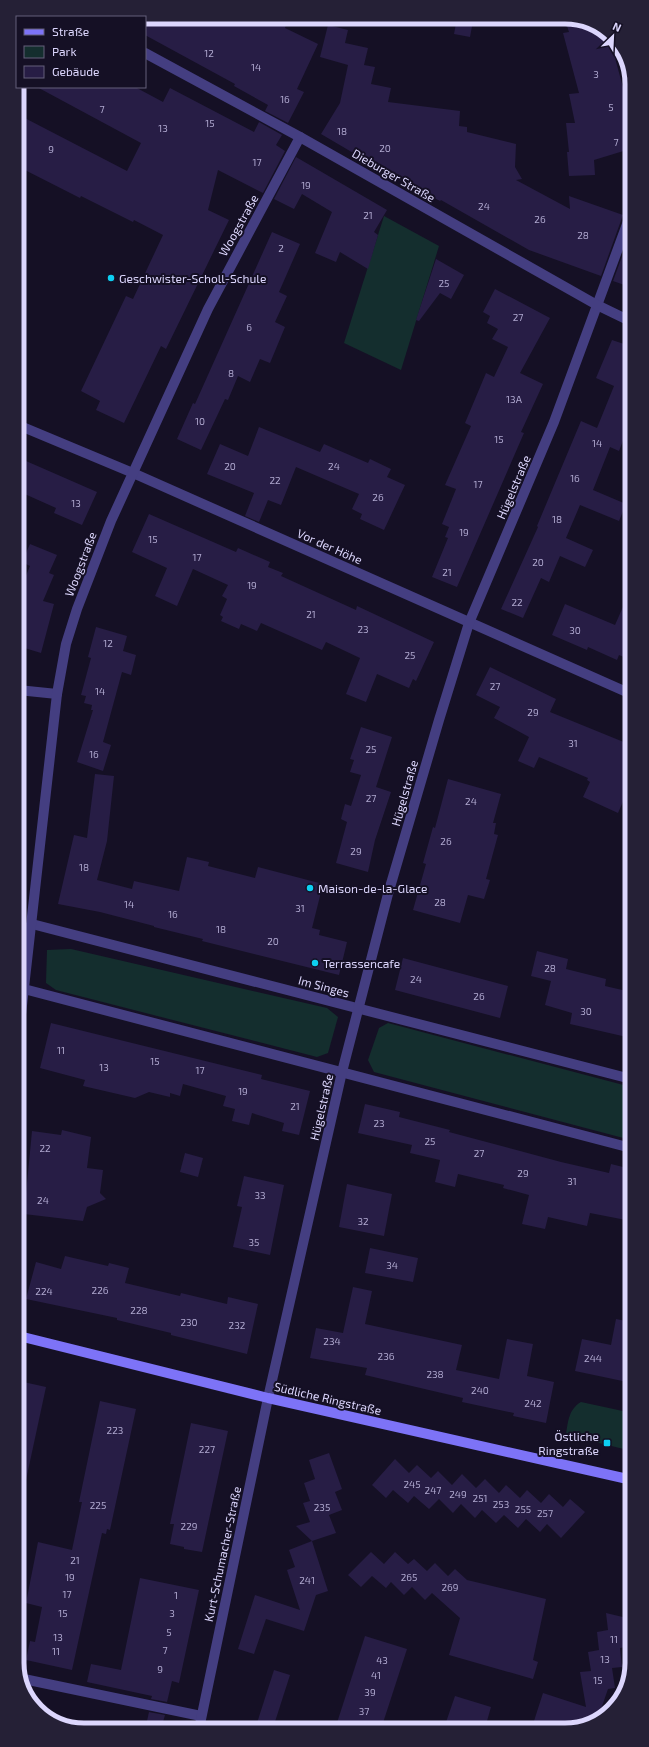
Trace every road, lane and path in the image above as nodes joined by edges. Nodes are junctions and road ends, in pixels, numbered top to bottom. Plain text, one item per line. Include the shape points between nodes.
1 (146, 54) edge
2 (300, 137) junction
3 (625, 229) edge
4 (597, 305) junction
5 (625, 319) edge
6 (24, 428) edge
7 (133, 473) junction
8 (469, 622) junction
9 (24, 691) edge
10 (625, 691) edge
11 (57, 694) junction
12 (32, 924) junction
13 (24, 934) edge
14 (24, 989) joint
15 (359, 1008) junction
16 (342, 1072) junction
17 (625, 1077) edge
18 (625, 1146) edge
19 (24, 1337) edge
20 (268, 1398) junction
21 (625, 1478) edge
22 (27, 1680) edge
23 (201, 1716) junction
24 (200, 1723) edge

1 - 2 street, Dieburger Straße
2 - 4 street, Dieburger Straße
2 - 7 street, Woogstraße via 208,309
3 - 4 street, Hügelstraße
4 - 5 street, Dieburger Straße
4 - 8 street, Hügelstraße via 554,422
6 - 7 street, Vor der Höhe
7 - 8 street, Vor der Höhe
7 - 11 street, Woogstraße via 83,589 66,644
8 - 10 street, Vor der Höhe
8 - 15 street, Hügelstraße via 388,894
9 - 11 street
11 - 12 street, Woogstraße
12 - 13 street
12 - 14 street, Woogstraße
12 - 15 street, Im Singes
14 - 16 street
15 - 16 street, Hügelstraße
15 - 17 street, Im Singes
16 - 18 street
16 - 20 street, Hügelstraße
19 - 20 main road, Südliche Ringstraße
20 - 21 main road, Südliche Ringstraße
20 - 23 street, Kurt-Schumacher-Straße
22 - 23 street
23 - 24 street, Kurt-Schumacher-Straße

